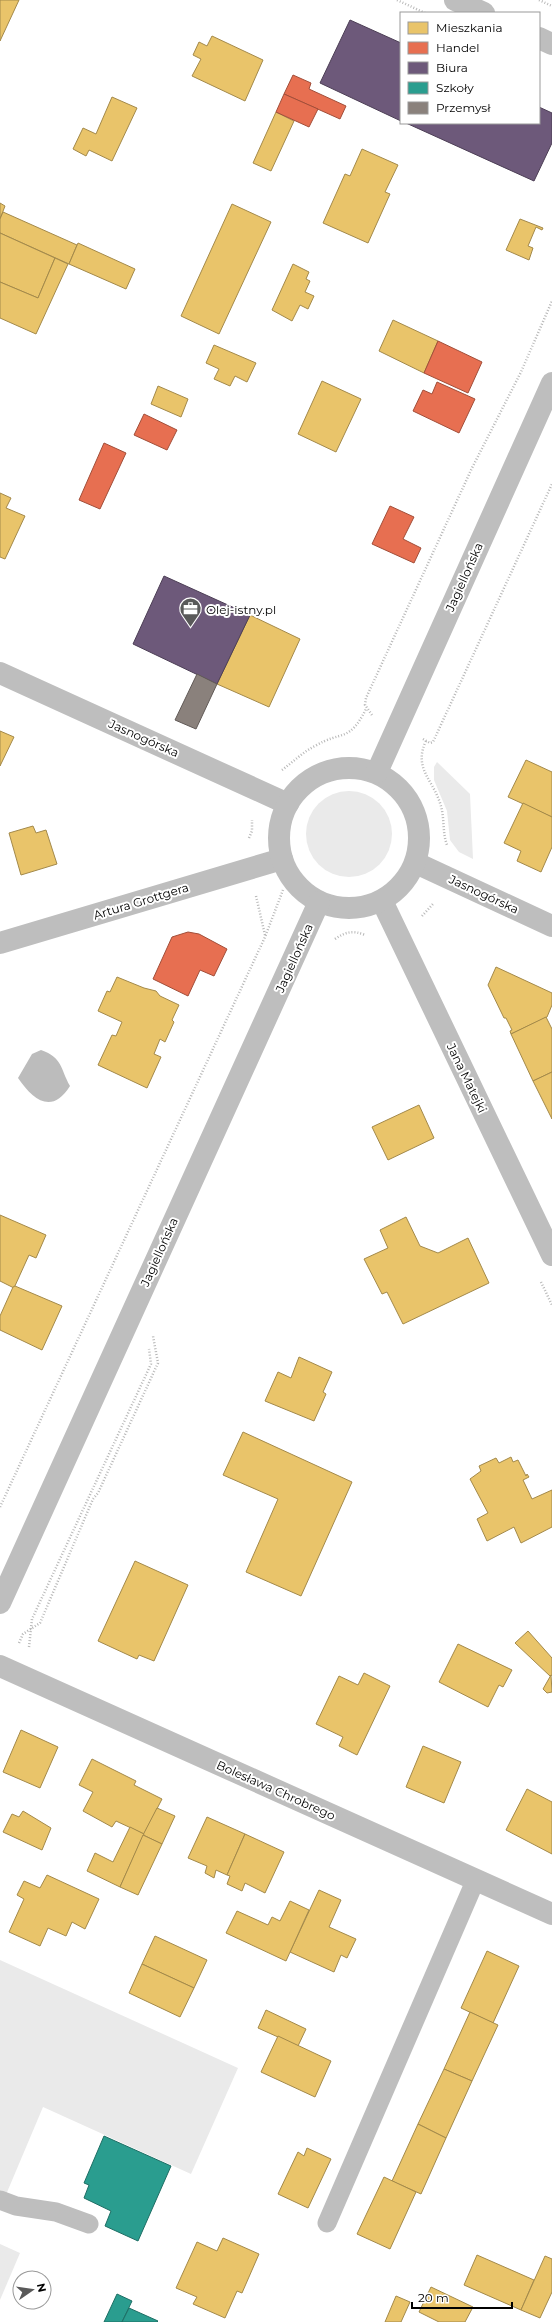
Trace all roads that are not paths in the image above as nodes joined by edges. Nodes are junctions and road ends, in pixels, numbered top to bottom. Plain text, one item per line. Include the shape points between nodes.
1 (455, 0) edge
2 (482, 12) edge
3 (540, 38) edge
4 (552, 44) edge
5 (552, 383) edge
6 (0, 673) edge
7 (377, 772) junction
8 (288, 804) junction
9 (416, 863) junction
10 (285, 866) junction
11 (382, 901) junction
12 (319, 902) junction
13 (552, 926) edge
14 (0, 943) edge
15 (552, 1255) edge
16 (0, 1603) edge
17 (4, 1668) edge
18 (476, 1880) junction
19 (552, 1914) edge
20 (0, 2200) edge
21 (327, 2223) dead end
22 (89, 2224) dead end

1 - 2 street
3 - 4 street
5 - 7 street, Jagiellońska
6 - 8 street, Jasnogórska
7 - 8 street via 356,767 337,768 312,778 300,788
7 - 9 street via 395,783 414,808 420,844
8 - 10 street via 281,815 279,834
9 - 11 street via 398,890
9 - 13 street, Jasnogórska
10 - 12 street via 295,883
10 - 14 street, Artura Grottgera
11 - 12 street via 350,909
11 - 15 street, Jana Matejki
12 - 16 street, Jagiellońska
17 - 18 street, Bolesława Chrobrego
18 - 19 street, Bolesława Chrobrego
18 - 21 lane
20 - 22 lane via 16,2206 56,2212

